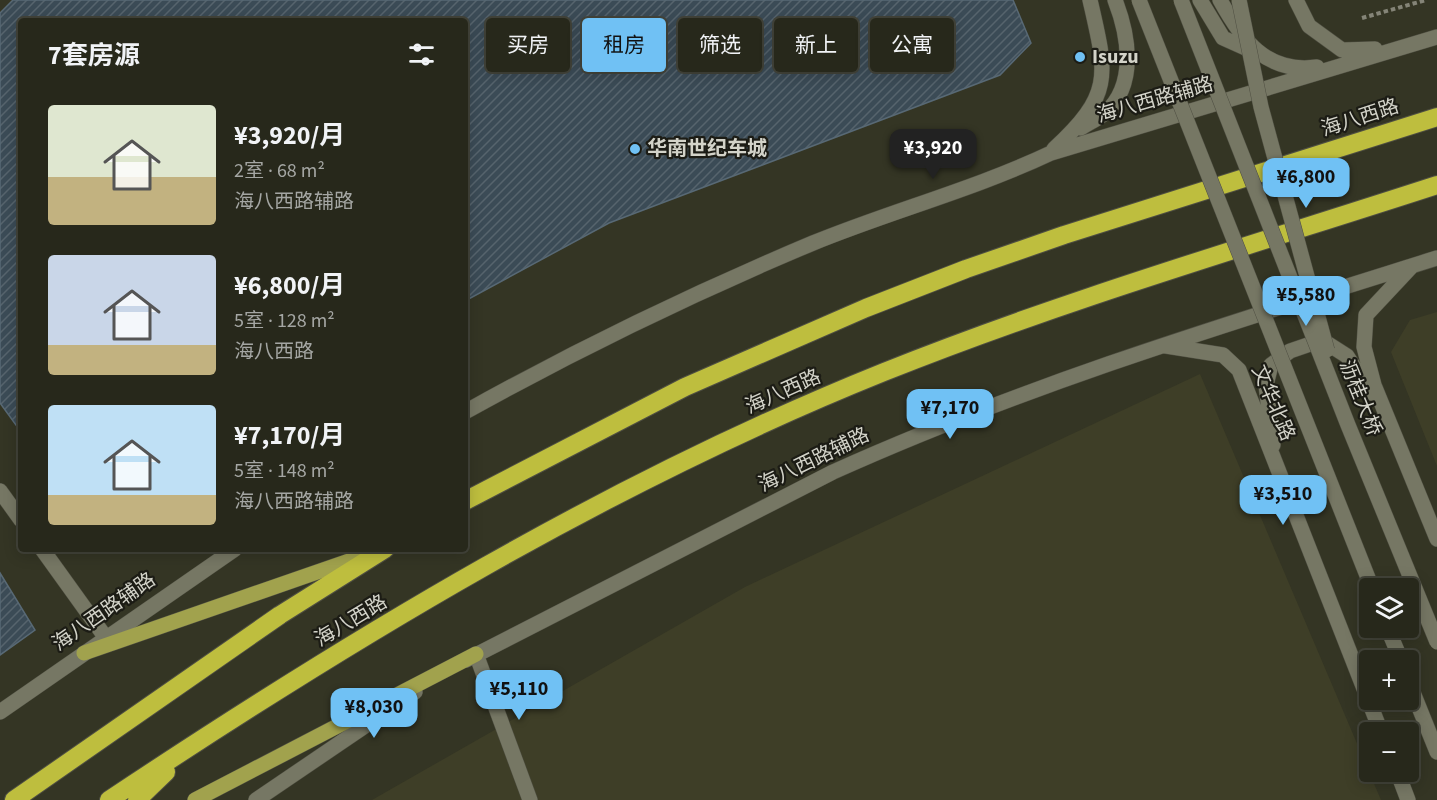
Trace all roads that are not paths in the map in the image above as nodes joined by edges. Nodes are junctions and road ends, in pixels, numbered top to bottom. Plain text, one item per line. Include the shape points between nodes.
1 (1090, 0) edge
2 (1115, 0) edge
3 (1139, 0) edge
4 (1181, 0) edge
5 (1200, 0) edge
6 (1220, 0) edge
7 (1239, 0) edge
8 (1296, 0) edge
9 (1437, 37) edge
10 (1402, 47) junction
11 (1263, 55) junction
12 (1344, 64) junction
13 (1437, 117) edge
14 (1071, 134) junction
15 (1051, 153) junction
16 (1437, 185) edge
17 (1437, 258) edge
18 (1413, 265) junction
19 (1160, 346) junction
20 (468, 410) edge
21 (1347, 425) junction
22 (1395, 438) junction
23 (1273, 457) junction
24 (0, 490) edge
25 (468, 499) edge
26 (18, 516) edge
27 (1437, 539) edge
28 (44, 552) edge
29 (231, 552) edge
30 (375, 552) edge
31 (379, 552) edge
32 (1368, 578) edge
33 (106, 638) junction
34 (1437, 642) edge
35 (84, 653) junction
36 (476, 654) junction
37 (1419, 707) edge
38 (0, 712) edge
39 (1377, 722) edge
40 (194, 744) junction
41 (1437, 752) edge
42 (1401, 782) edge
43 (14, 800) edge
44 (109, 800) edge
45 (137, 800) edge
46 (195, 800) edge
47 (256, 800) edge
48 (530, 800) edge
49 (1408, 800) edge

1 - 14 main road via 1104,62 1100,90 1084,121
2 - 14 main road via 1129,63 1122,91 1105,113
3 - 32 main road, bridge
4 - 21 main road, 沥桂大桥, bridge
5 - 11 main road via 1222,38
6 - 11 main road via 1237,30
7 - 21 main road, bridge via 1261,107
8 - 10 main road via 1310,26 1342,50
9 - 10 main road, 海八西路辅路
10 - 12 main road, 海八西路辅路
11 - 12 main road via 1277,65 1306,69
12 - 15 main road, 海八西路辅路
13 - 25 highway, 海八西路 via 1064,235 886,300 685,387
14 - 15 main road
15 - 20 main road, 海八西路辅路 via 814,243 708,289 568,355
16 - 40 highway, 海八西路 via 1082,300 883,373 808,405 685,462 483,567
17 - 18 main road, 海八西路辅路
18 - 19 main road, 海八西路辅路
18 - 22 main road via 1366,315 1364,347
19 - 23 main road, 文华北路 via 1223,356 1239,370
19 - 36 main road, 海八西路辅路 via 987,408 833,472
21 - 34 main road, 沥桂大桥, bridge
22 - 23 main road via 1347,356 1322,340 1290,351 1271,365 1266,385
22 - 27 main road
23 - 39 main road, 文华北路
24 - 26 main road
28 - 33 main road
29 - 33 main road, 海八西路辅路
30 - 35 main road
31 - 43 highway via 252,634
33 - 35 main road, 海八西路辅路
35 - 38 main road, 海八西路辅路
36 - 46 main road
36 - 47 main road, 海八西路辅路
36 - 48 main road
37 - 41 main road
40 - 44 highway, 海八西路
40 - 45 highway, 海八西路
42 - 49 main road

